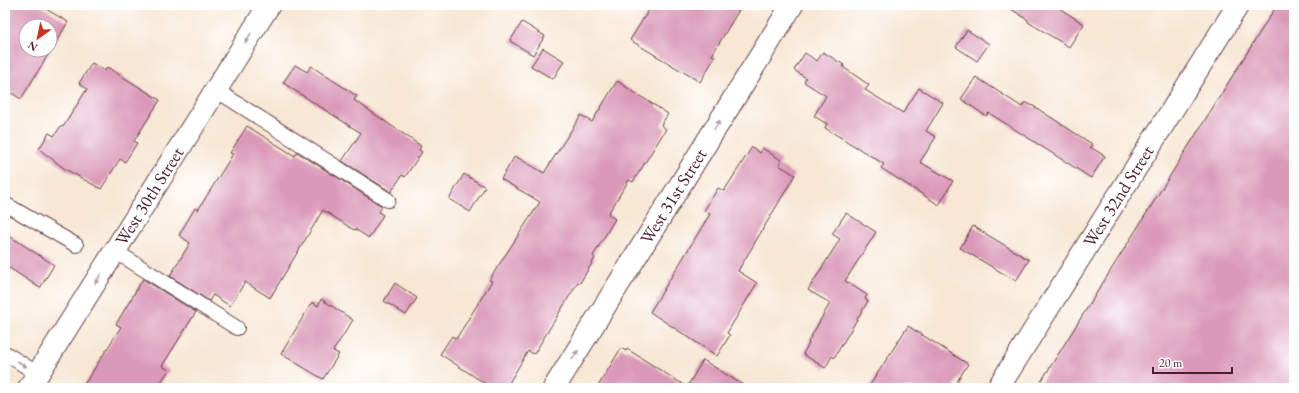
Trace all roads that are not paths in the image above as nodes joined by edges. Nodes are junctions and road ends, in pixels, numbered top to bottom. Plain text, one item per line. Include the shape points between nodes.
1 (269, 5) edge
2 (792, 5) edge
3 (1238, 5) edge
4 (216, 90) junction
5 (388, 200) dead end
6 (5, 204) edge
7 (76, 246) dead end
8 (115, 251) junction
9 (237, 328) dead end
10 (5, 353) edge
11 (34, 381) edge
12 (554, 388) edge
13 (998, 388) edge

1 -> 4 street, West 30th Street
12 -> 2 street, West 31st Street
3 - 13 street, West 32nd Street
4 - 5 lane
4 - 8 street, West 30th Street
6 - 7 lane
8 - 9 lane
8 -> 11 street, West 30th Street
10 -> 11 lane

